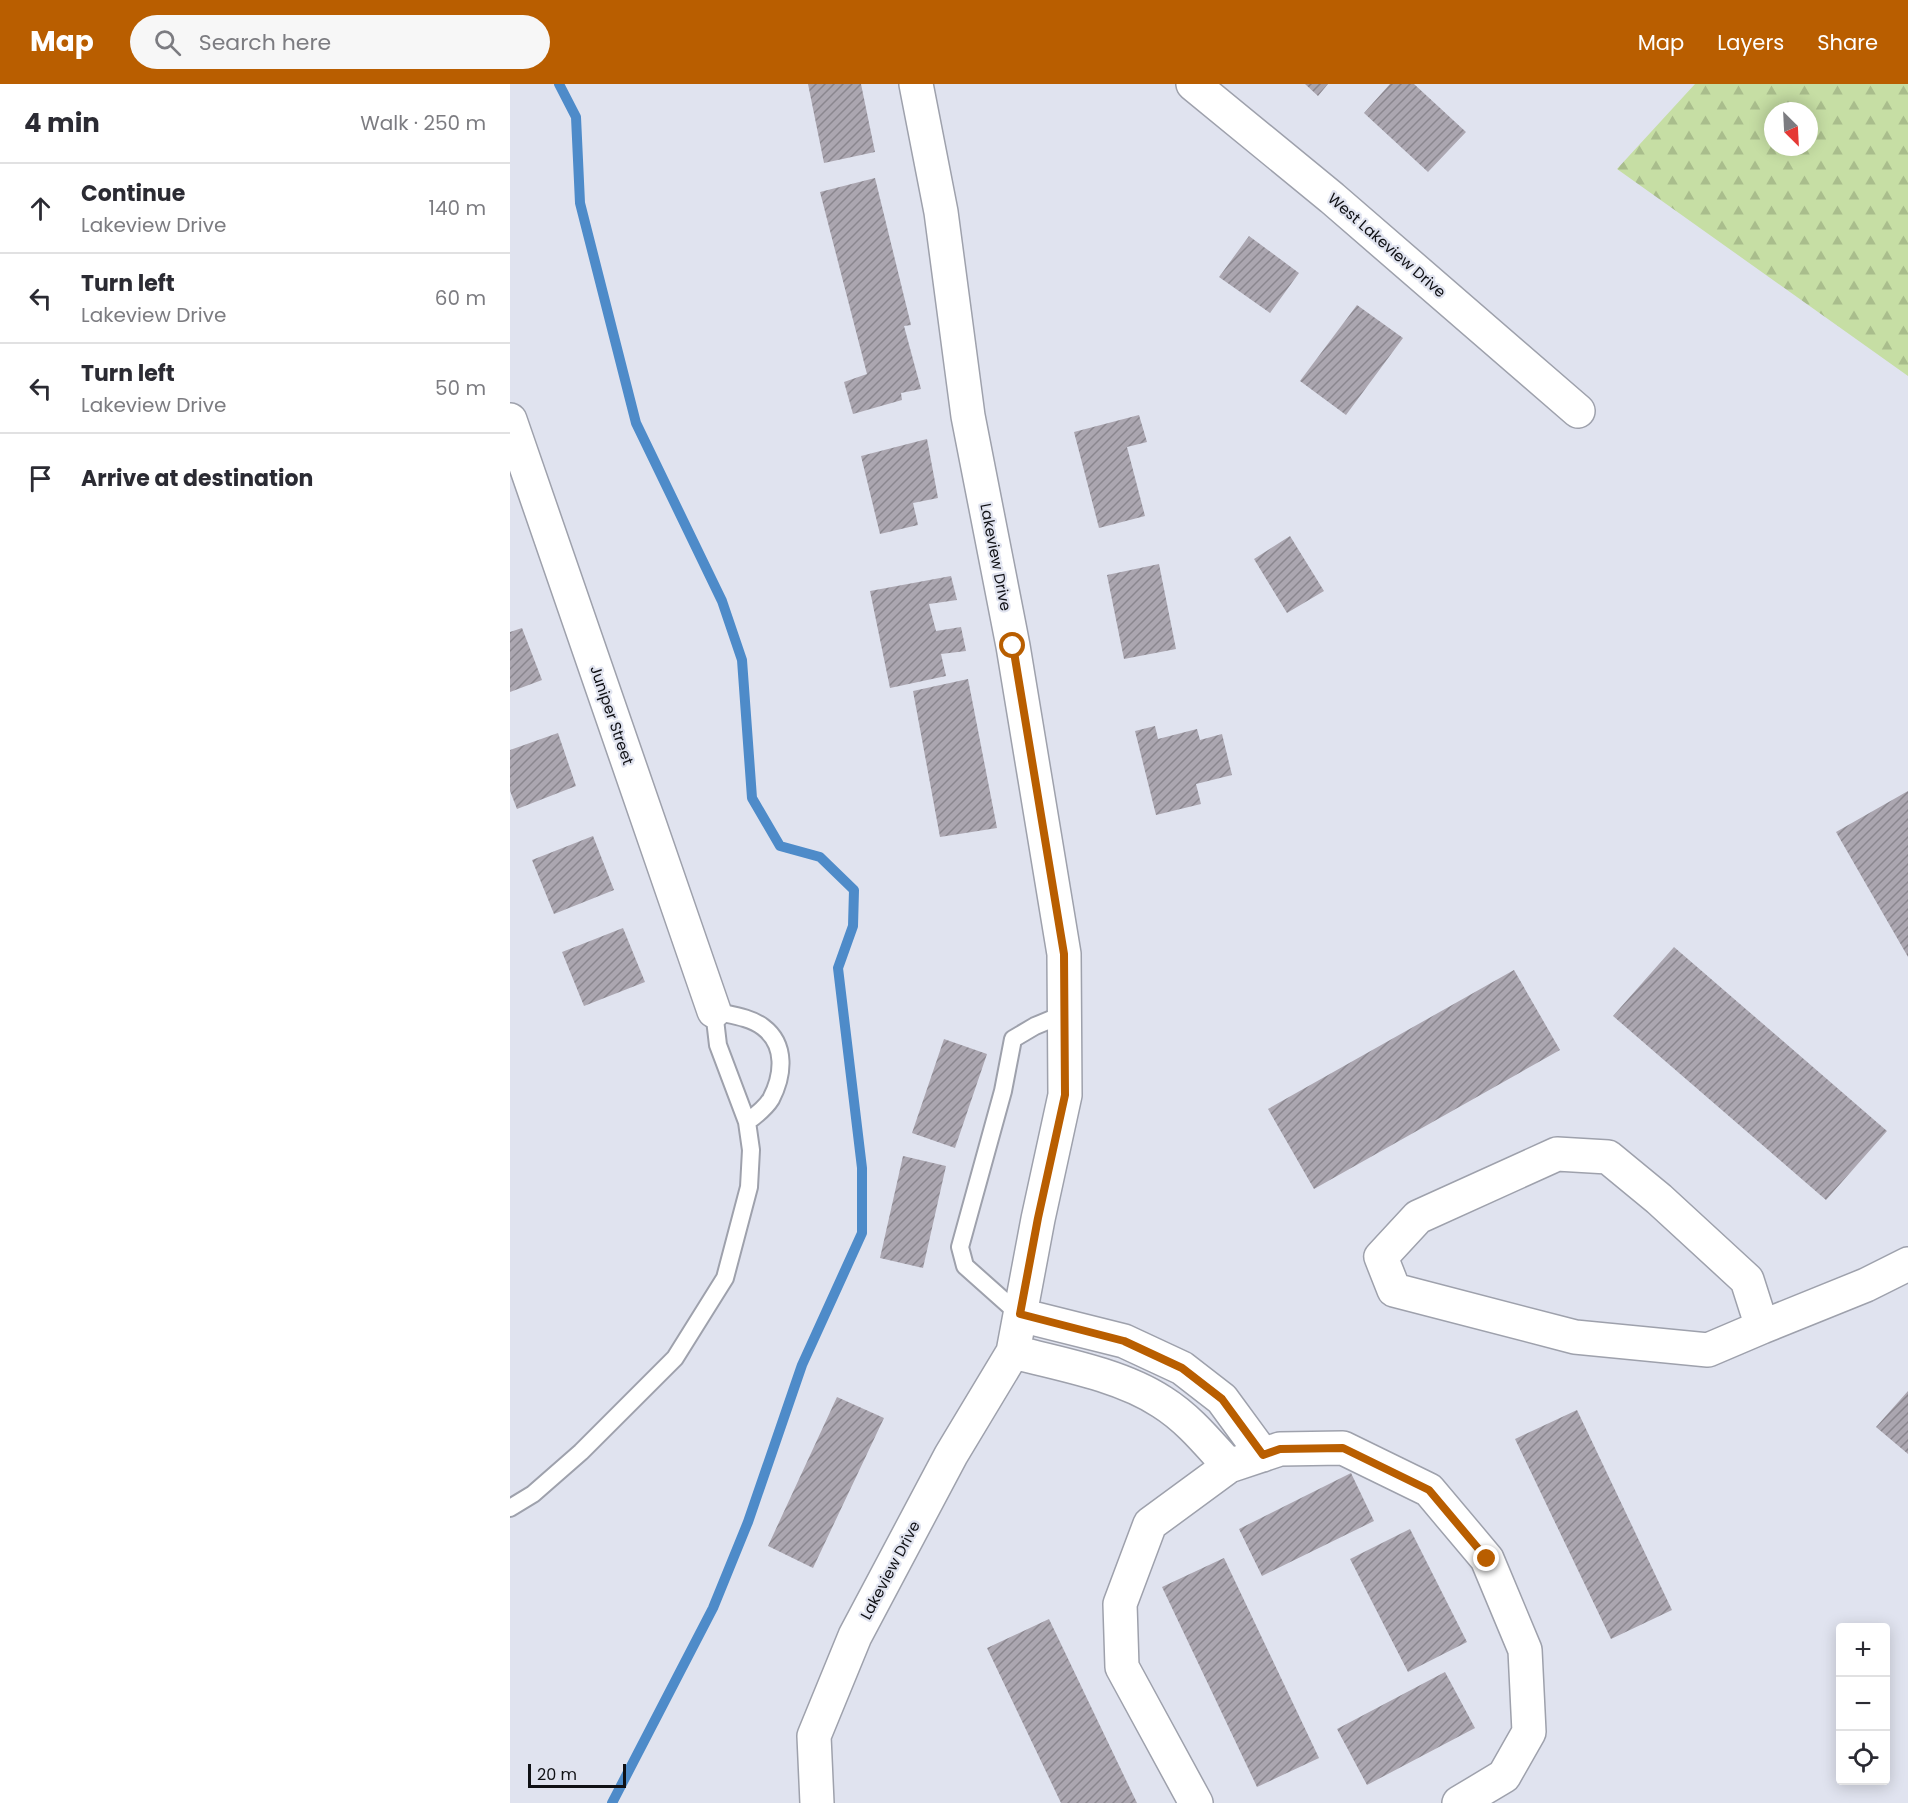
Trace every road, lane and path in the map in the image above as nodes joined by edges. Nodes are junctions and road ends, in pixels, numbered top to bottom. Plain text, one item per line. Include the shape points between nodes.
1 (916, 84) edge
2 (1193, 84) edge
3 (1578, 411) dead end
4 (510, 420) edge
5 (714, 1011) junction
6 (1064, 1014) junction
7 (747, 1122) junction
8 (1908, 1264) edge
9 (1020, 1314) junction
10 (1762, 1327) junction
11 (1013, 1352) junction
12 (1263, 1455) junction
13 (1229, 1467) junction
14 (510, 1509) edge
15 (817, 1803) edge
16 (1196, 1803) edge
17 (1459, 1803) edge

1 - 6 street, Lakeview Drive via 941,212 968,416 1013,646 1064,954
2 - 3 street, West Lakeview Drive via 1332,198
4 - 5 street, Juniper Street
5 - 7 lane via 718,1045
5 - 7 lane via 761,1025 780,1050 782,1061 770,1101
6 - 9 street, Lakeview Drive via 1065,1095
6 - 9 lane via 1013,1039 1003,1091 960,1247 965,1266
7 - 14 lane via 751,1150 749,1187 718,1288 675,1358 581,1452
8 - 10 street
9 - 11 street, Lakeview Drive
9 - 12 street via 1124,1341 1182,1368 1222,1399
10 - 10 street via 1708,1350 1575,1337 1395,1290 1381,1257 1418,1217 1557,1154 1608,1157 1747,1280
11 - 13 street via 1111,1377 1162,1401 1194,1427
11 - 15 street, Lakeview Drive via 951,1455 855,1636 814,1736
12 - 13 street
12 - 17 street via 1280,1449 1343,1448 1429,1490 1487,1559 1525,1650 1529,1732 1504,1776
13 - 16 street via 1150,1524 1120,1604 1122,1667

